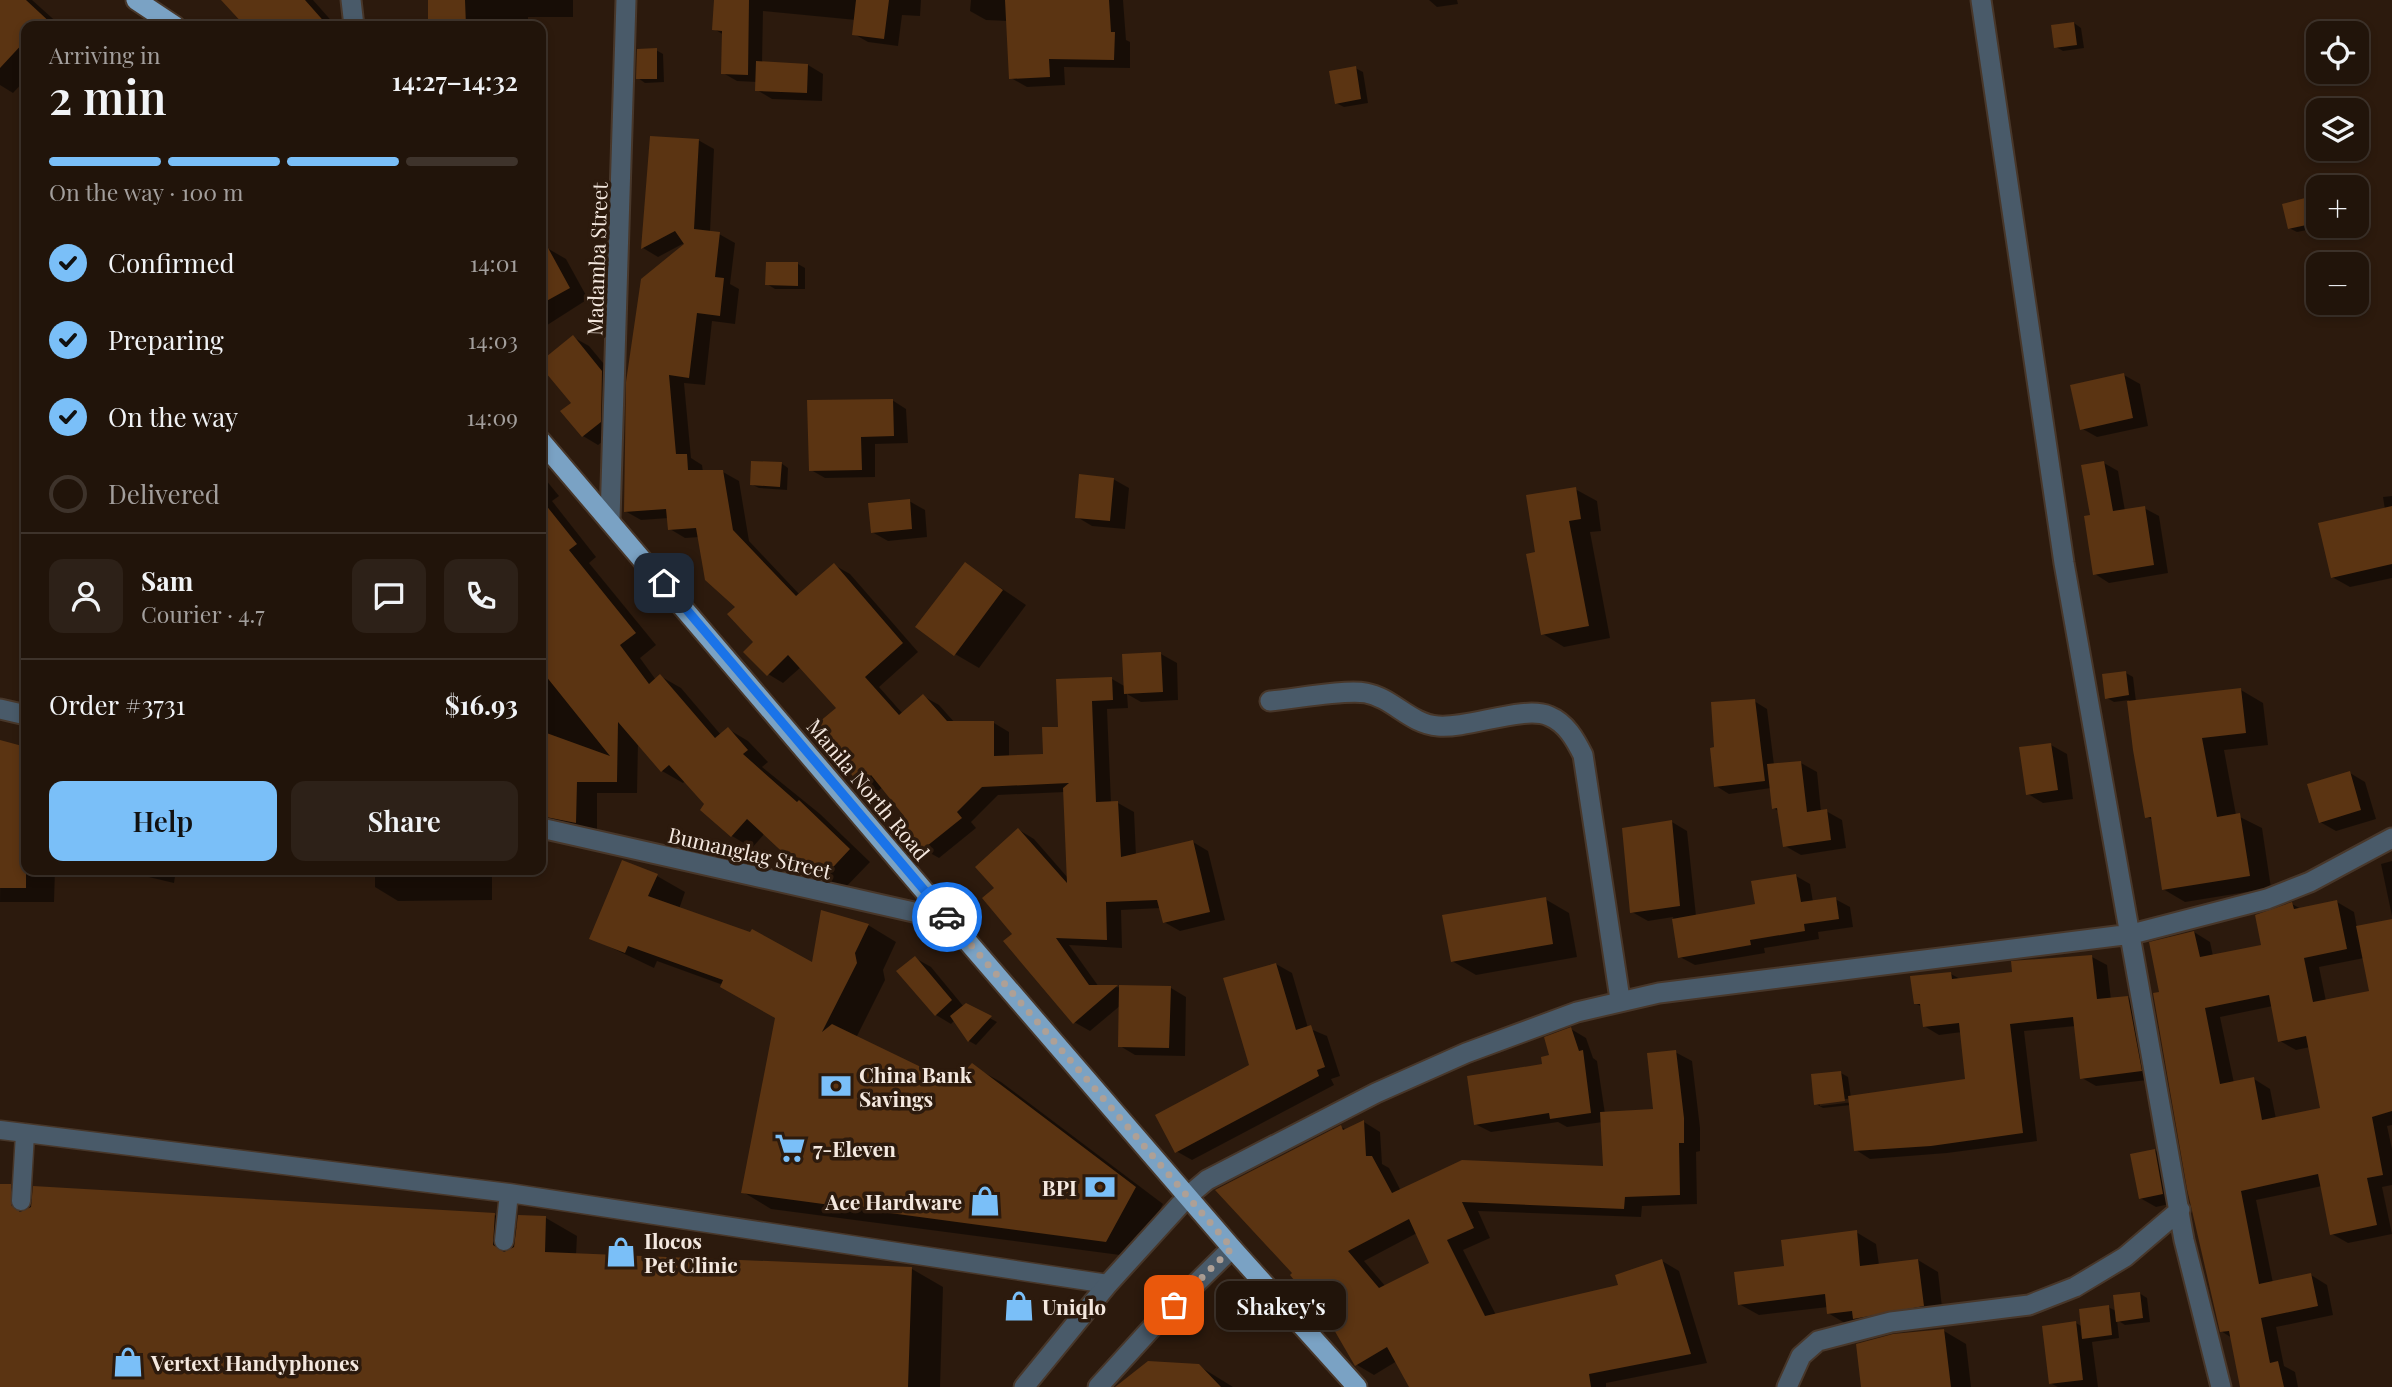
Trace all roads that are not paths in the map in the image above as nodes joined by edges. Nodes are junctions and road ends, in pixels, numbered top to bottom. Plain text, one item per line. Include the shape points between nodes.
1 (136, 0) edge
2 (351, 0) edge
3 (626, 0) edge
4 (1981, 0) edge
5 (168, 21) edge
6 (353, 21) edge
7 (546, 447) edge
8 (610, 519) junction
9 (1270, 701) dead end
10 (0, 709) edge
11 (21, 714) edge
12 (546, 829) edge
13 (2392, 838) edge
14 (949, 920) junction
15 (2132, 934) junction
16 (1620, 999) junction
17 (0, 1130) edge
18 (25, 1134) junction
19 (509, 1193) junction
20 (1188, 1196) junction
21 (20, 1201) dead end
22 (2180, 1210) junction
23 (504, 1241) dead end
24 (1232, 1248) junction
25 (1108, 1284) junction
26 (1024, 1387) edge
27 (1098, 1387) edge
28 (1357, 1387) edge
29 (1787, 1387) edge
30 (2221, 1387) edge

1 - 5 highway
2 - 6 street
3 - 8 street, Madamba Street
4 - 15 street via 2064,563
7 - 8 highway, Manila North Road
8 - 14 highway, Manila North Road
9 - 16 street via 1365,692 1390,702 1411,718 1436,726 1547,714 1561,723 1583,755
10 - 11 street
12 - 14 street, Bumanglag Street
13 - 15 street via 2310,882 2267,899
14 - 20 highway, Manila North Road
15 - 16 street
15 - 22 street
16 - 20 street via 1466,1053 1376,1093 1207,1180
17 - 18 lane
18 - 19 lane
18 - 21 lane
19 - 23 lane
19 - 25 lane
20 - 24 highway, Manila North Road
20 - 25 street
22 - 29 street via 2125,1257 2075,1287 2029,1305 1891,1322 1818,1341 1801,1356
22 - 30 street
24 - 27 street
24 - 28 highway, Manila North Road
25 - 26 street

